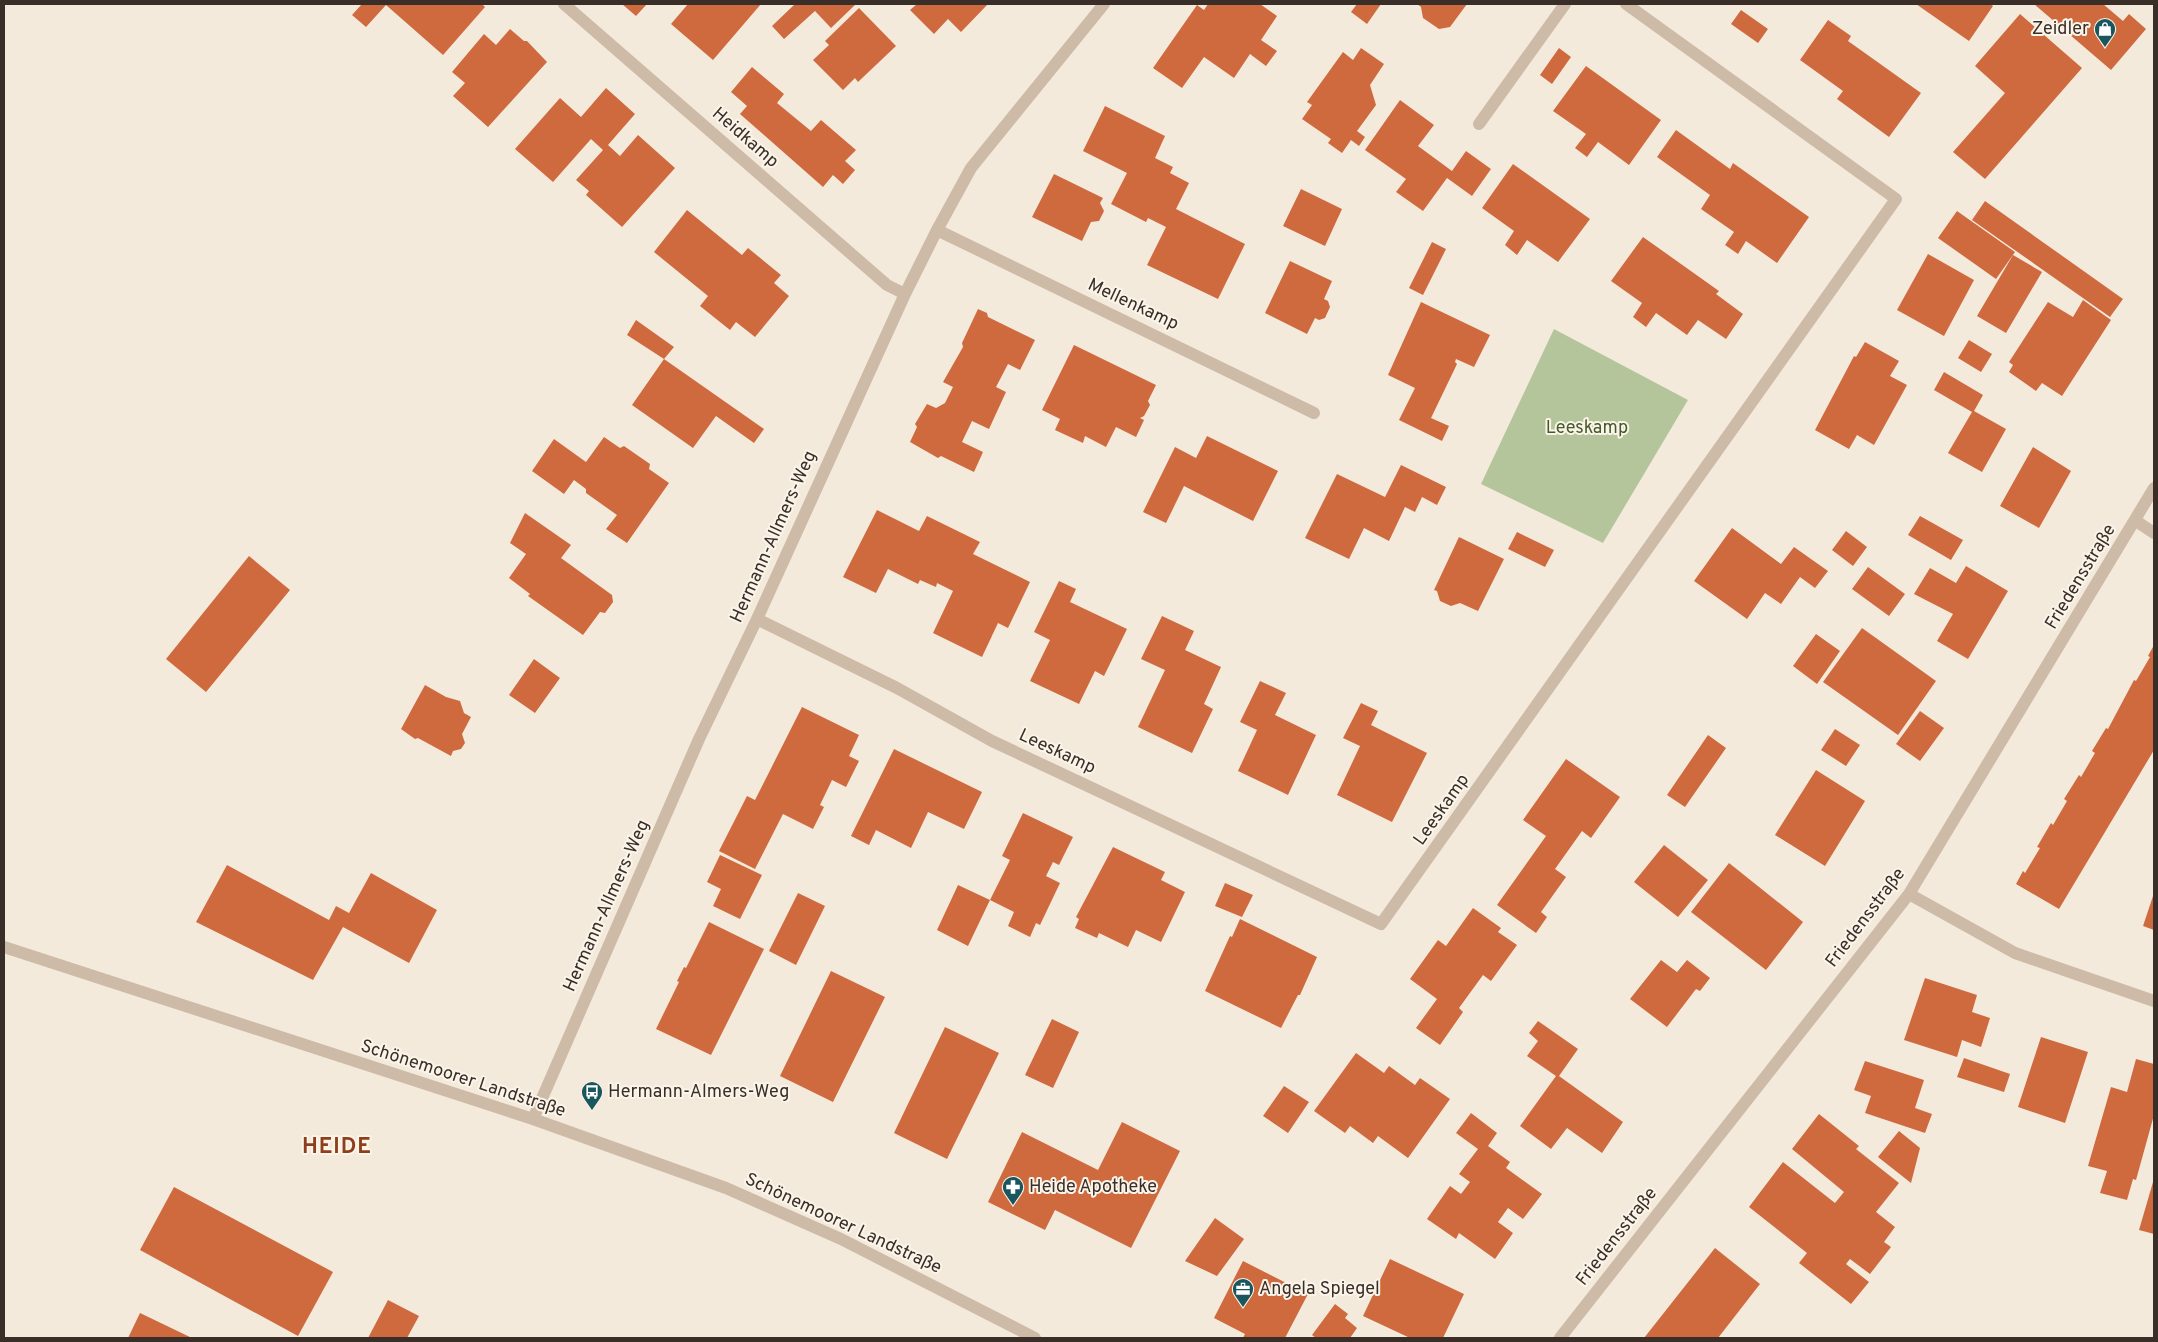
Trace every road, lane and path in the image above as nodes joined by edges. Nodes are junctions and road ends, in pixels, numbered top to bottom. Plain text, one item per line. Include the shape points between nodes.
1 (564, 4) edge
2 (1104, 4) edge
3 (1565, 4) edge
4 (1626, 4) edge
5 (1478, 124) dead end
6 (937, 230) junction
7 (905, 294) junction
8 (1314, 412) dead end
9 (2154, 488) edge
10 (2136, 521) junction
11 (2154, 533) edge
12 (757, 620) junction
13 (1909, 894) junction
14 (4, 947) edge
15 (2154, 1001) edge
16 (533, 1118) junction
17 (1034, 1338) edge
18 (1560, 1338) edge

1 - 7 street, Heidkamp via 887,285
2 - 6 street, Hermann-Allmers-Weg via 971,168
3 - 5 street
4 - 12 street, Leeskamp via 1896,199 1381,924 992,741 897,688
6 - 7 street, Hermann-Allmers-Weg
6 - 8 street, Mellenkamp
7 - 12 street, Hermann-Allmers-Weg
9 - 10 street, Friedensstraße
10 - 11 street
10 - 13 street, Friedensstraße
12 - 16 street, Hermann-Allmers-Weg via 699,739
13 - 15 street via 2015,953
13 - 18 street, Friedensstraße
14 - 16 street, Schönemoorer Landstraße
16 - 17 street, Schönemoorer Landstraße via 726,1188 841,1239

